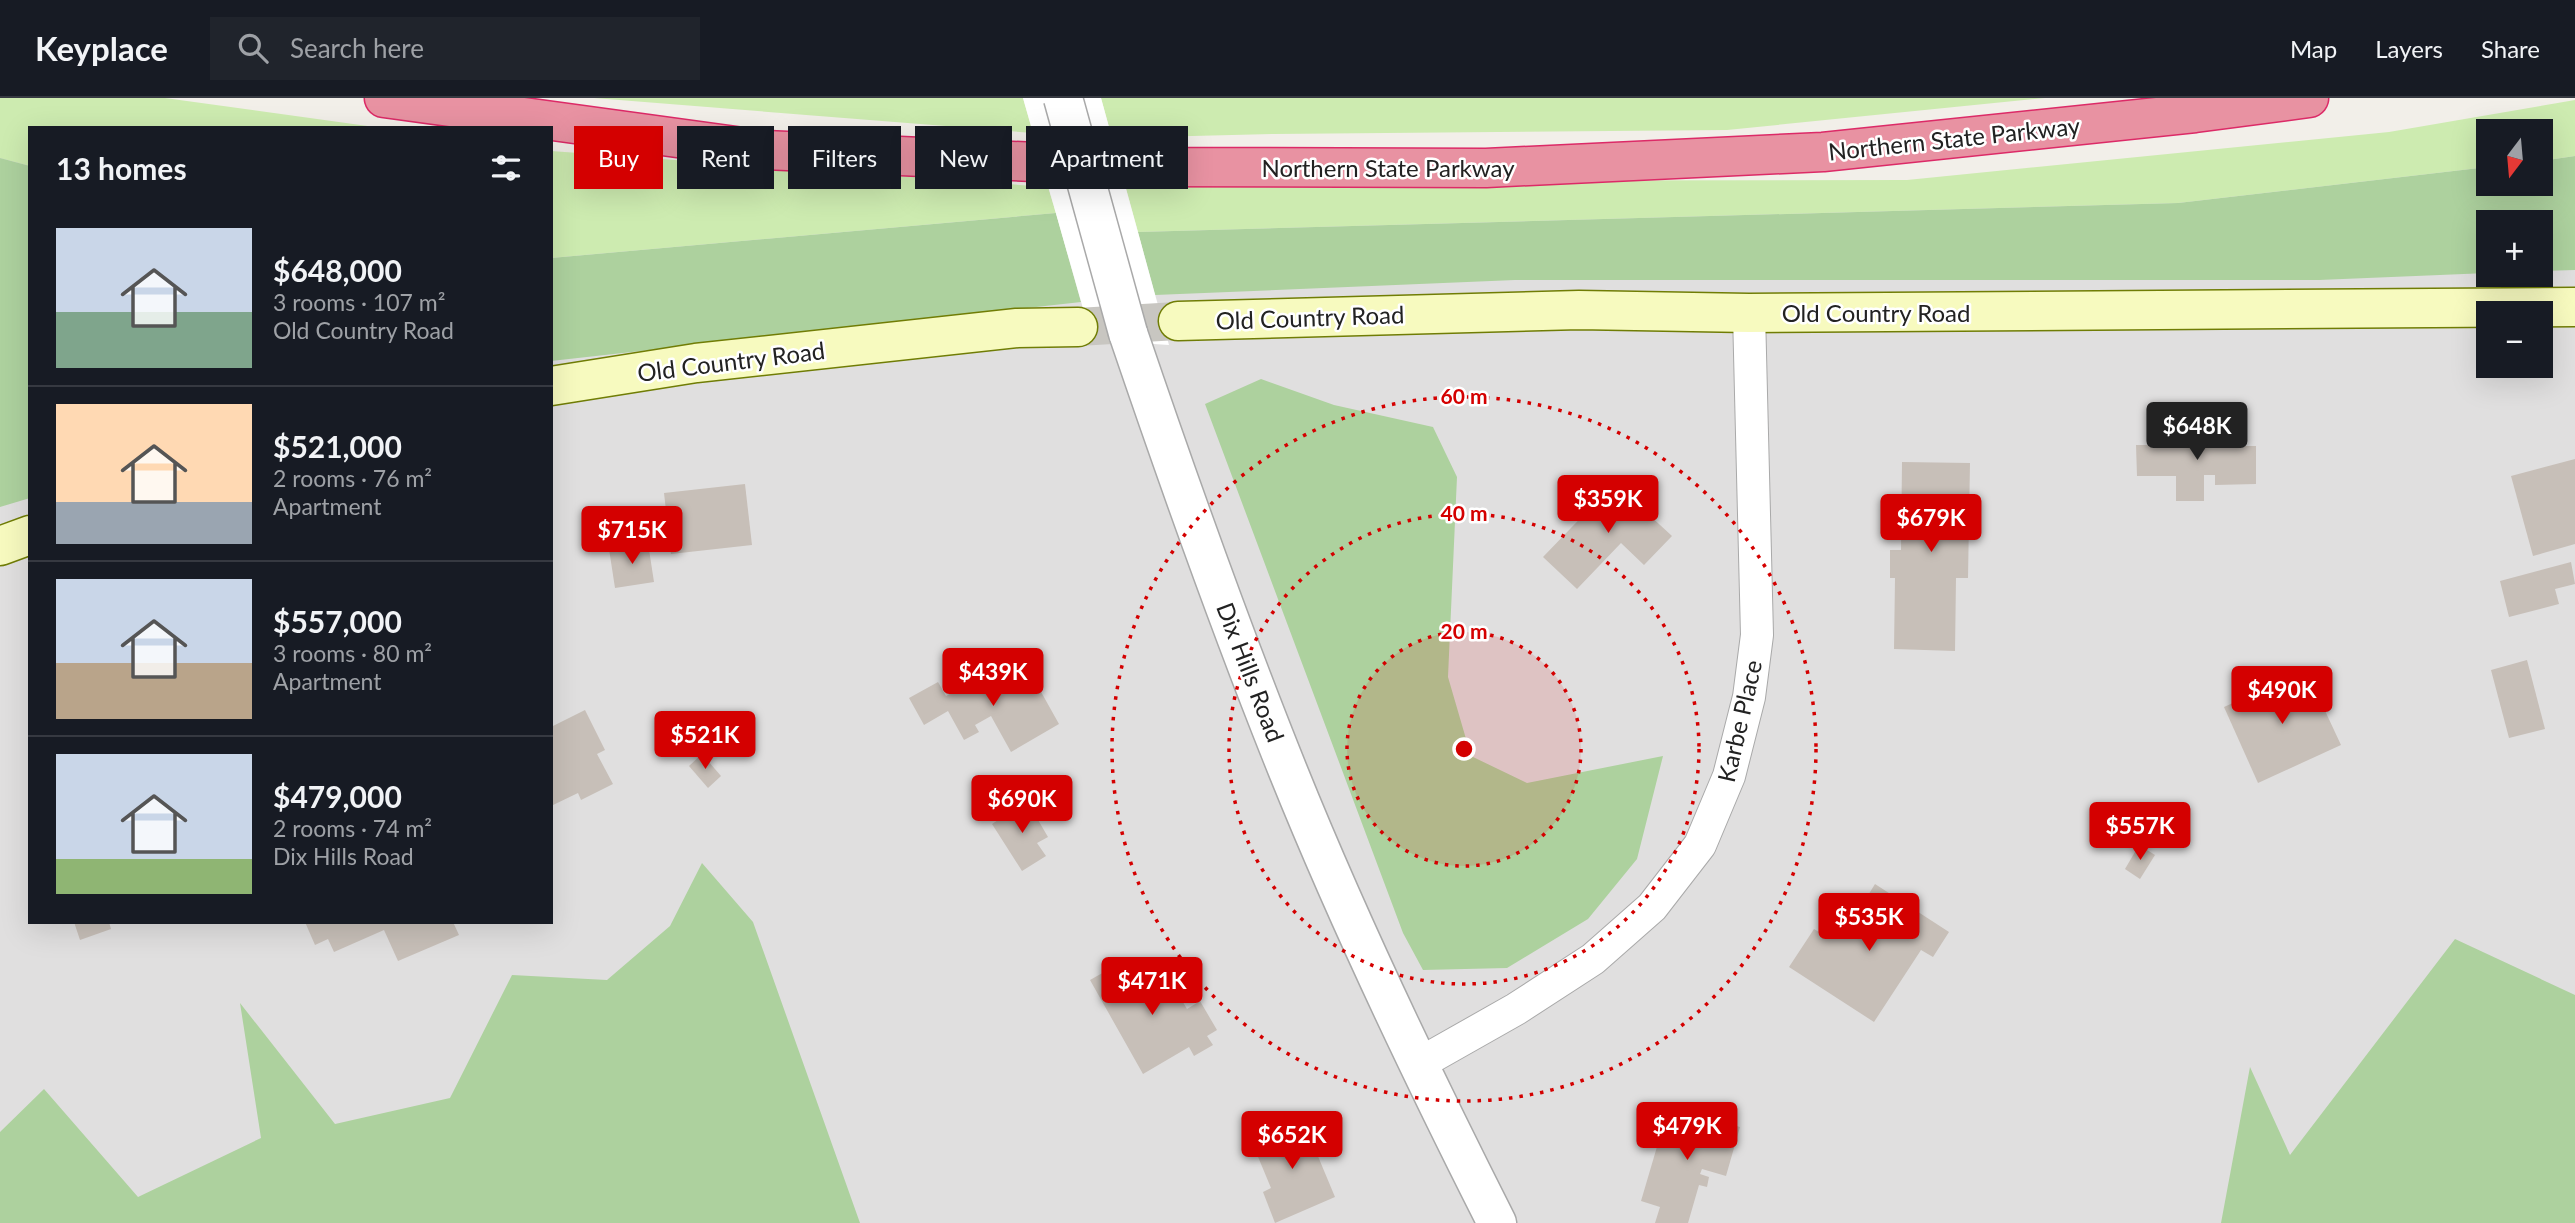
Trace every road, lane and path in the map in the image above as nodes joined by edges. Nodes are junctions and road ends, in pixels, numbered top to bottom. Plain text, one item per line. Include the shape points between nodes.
1 (384, 98) edge
2 (1063, 98) edge
3 (2309, 98) edge
4 (2575, 307) edge
5 (1749, 313) junction
6 (1178, 321) tunnel mouth
7 (1078, 327) tunnel mouth
8 (553, 386) edge
9 (28, 537) edge
10 (0, 546) edge
11 (1417, 1065) junction
12 (1497, 1223) edge

1 - 3 highway, Northern State Parkway via 765,150 1148,167 1486,168 1823,152
2 - 11 street, Dix Hills Road, bridge via 1128,334 1178,479 1289,772
4 - 5 main road, Old Country Road
5 - 6 main road, Old Country Road via 1565,311
5 - 11 street, Karbe Place via 1757,635 1749,696 1729,776 1700,845 1653,907 1593,959
7 - 8 main road, Old Country Road via 1017,328 696,363
9 - 10 main road
11 - 12 street, Dix Hills Road

